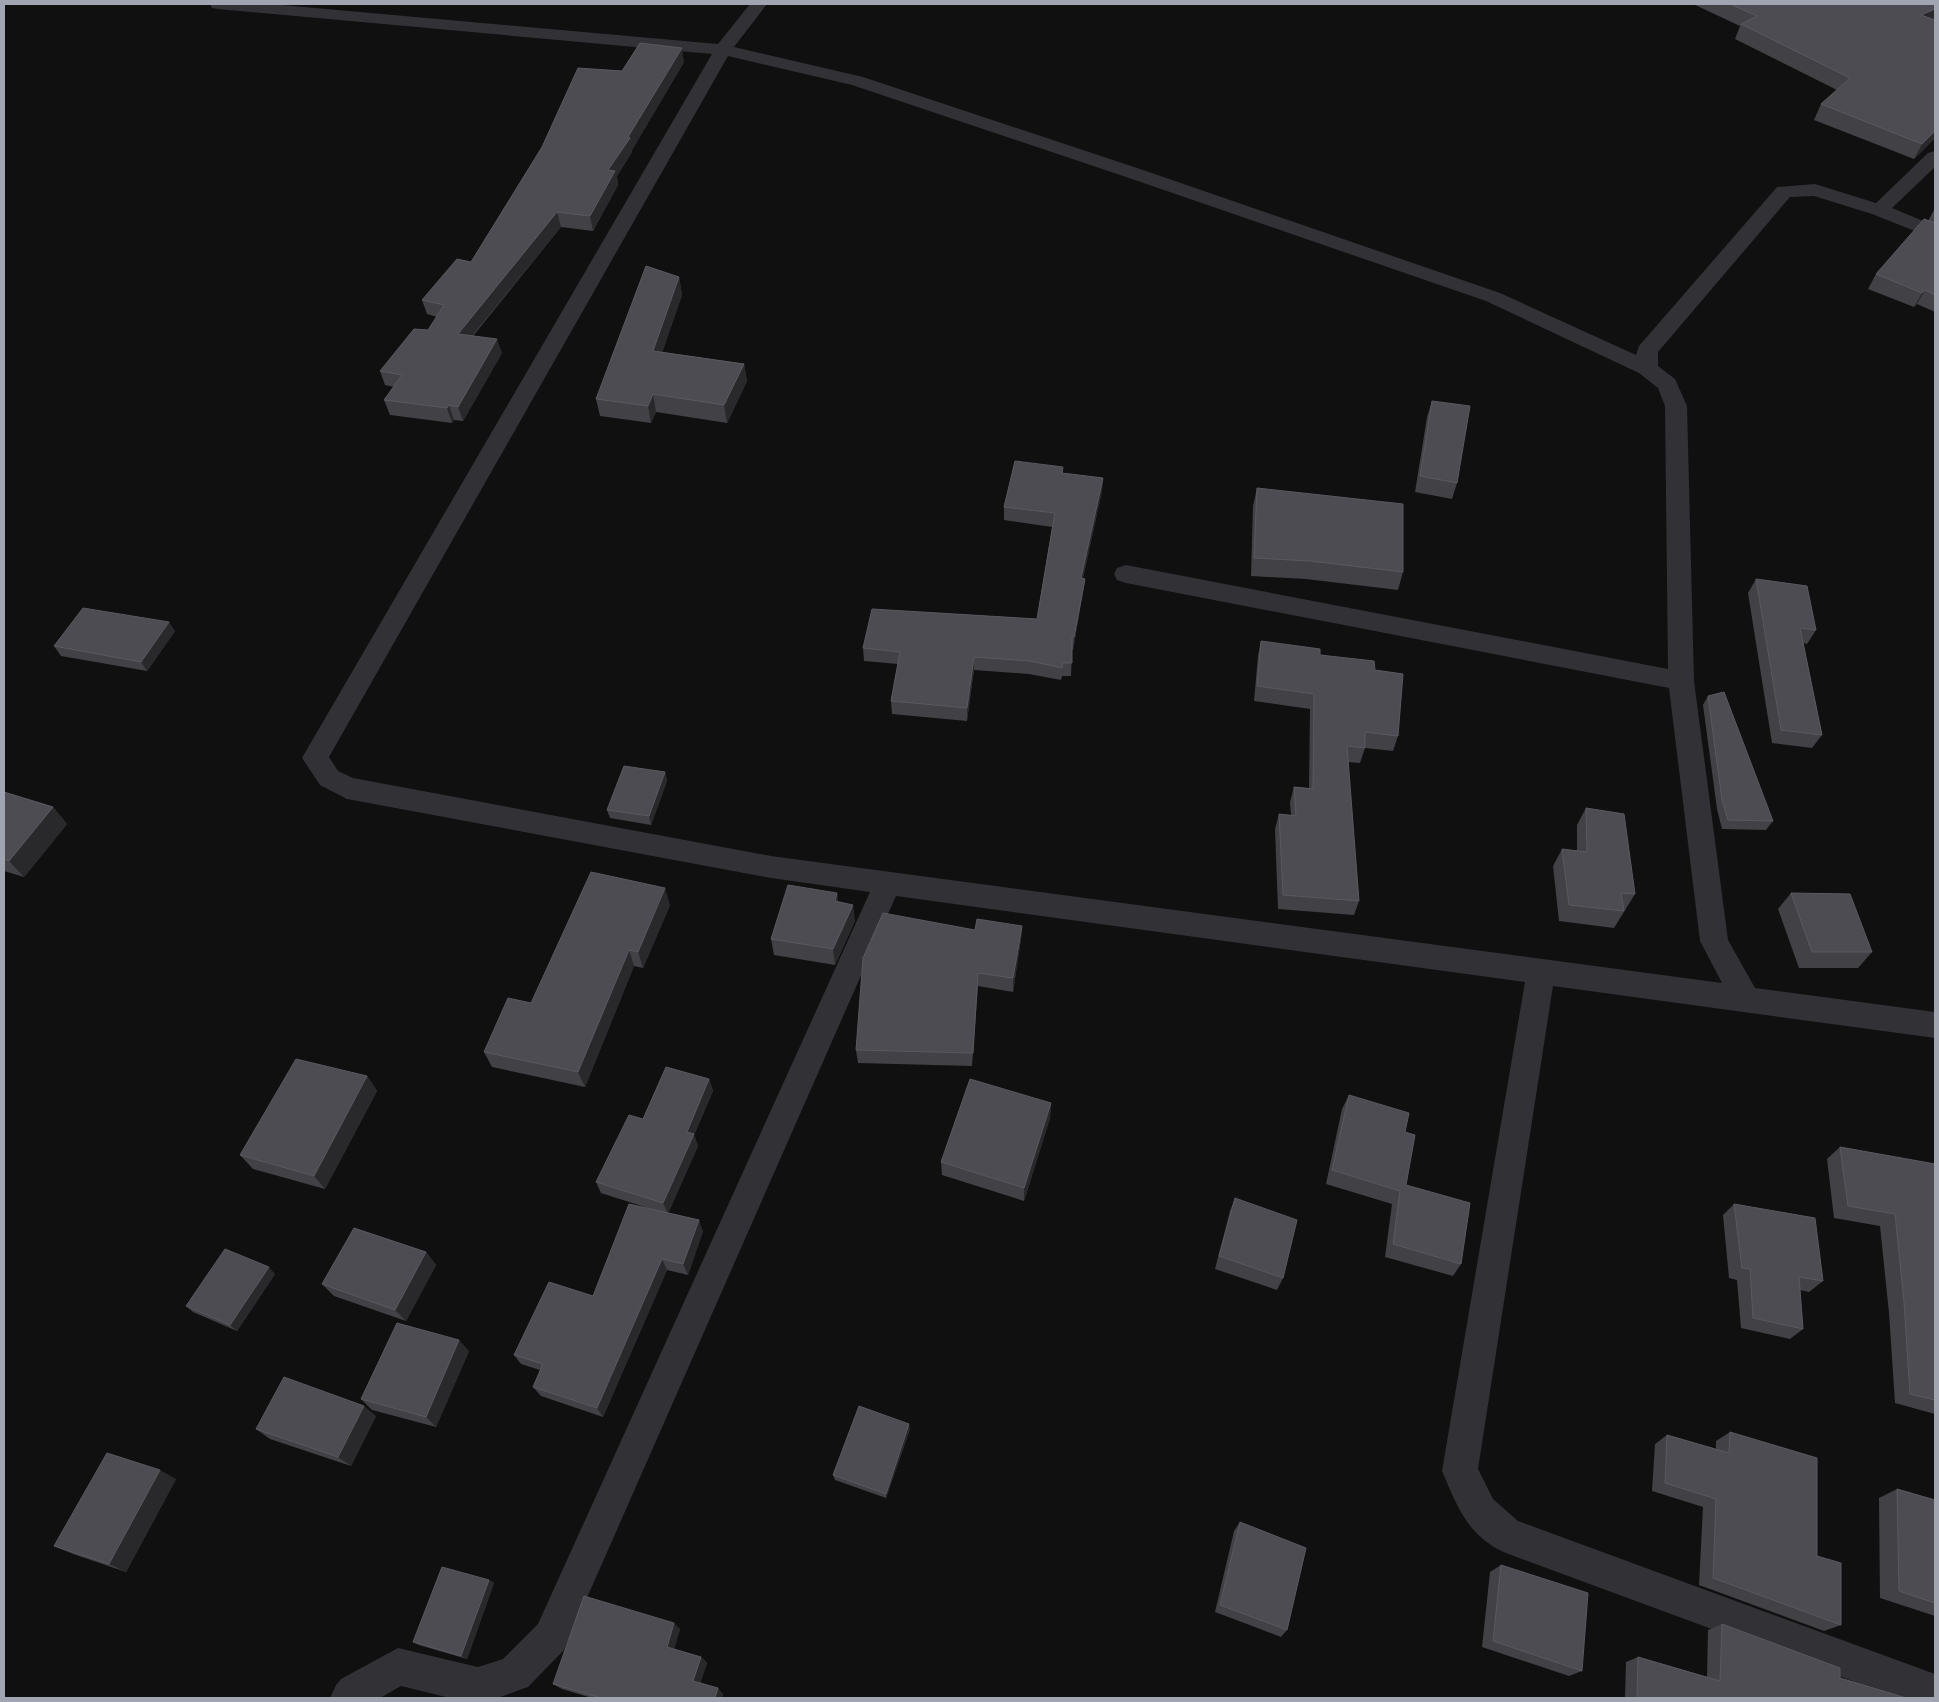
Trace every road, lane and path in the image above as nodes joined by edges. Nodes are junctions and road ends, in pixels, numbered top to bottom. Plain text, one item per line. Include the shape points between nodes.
1 (218, 4) edge
2 (759, 4) edge
3 (723, 50) junction
4 (1935, 157) edge
5 (1879, 210) junction
6 (1935, 233) edge
7 (1647, 368) junction
8 (1126, 574) dead end
9 (1681, 681) junction
10 (888, 883) junction
11 (1541, 971) junction
12 (1745, 998) junction
13 (1935, 1025) edge
14 (1935, 1693) edge
15 (349, 1698) edge

1 - 3 street
2 - 3 street
3 - 7 street via 857,81 1166,184 1493,297
3 - 10 street via 315,758 328,778 347,788 771,866
4 - 5 street
5 - 6 street
5 - 7 street via 1815,190 1784,191 1648,351
7 - 9 street via 1667,384 1676,406
8 - 9 street
9 - 12 street via 1714,941
10 - 11 street
10 - 15 street via 551,1637 515,1674 478,1686 398,1667
11 - 12 street
11 - 14 street via 1460,1471 1480,1512 1506,1535
12 - 13 street

